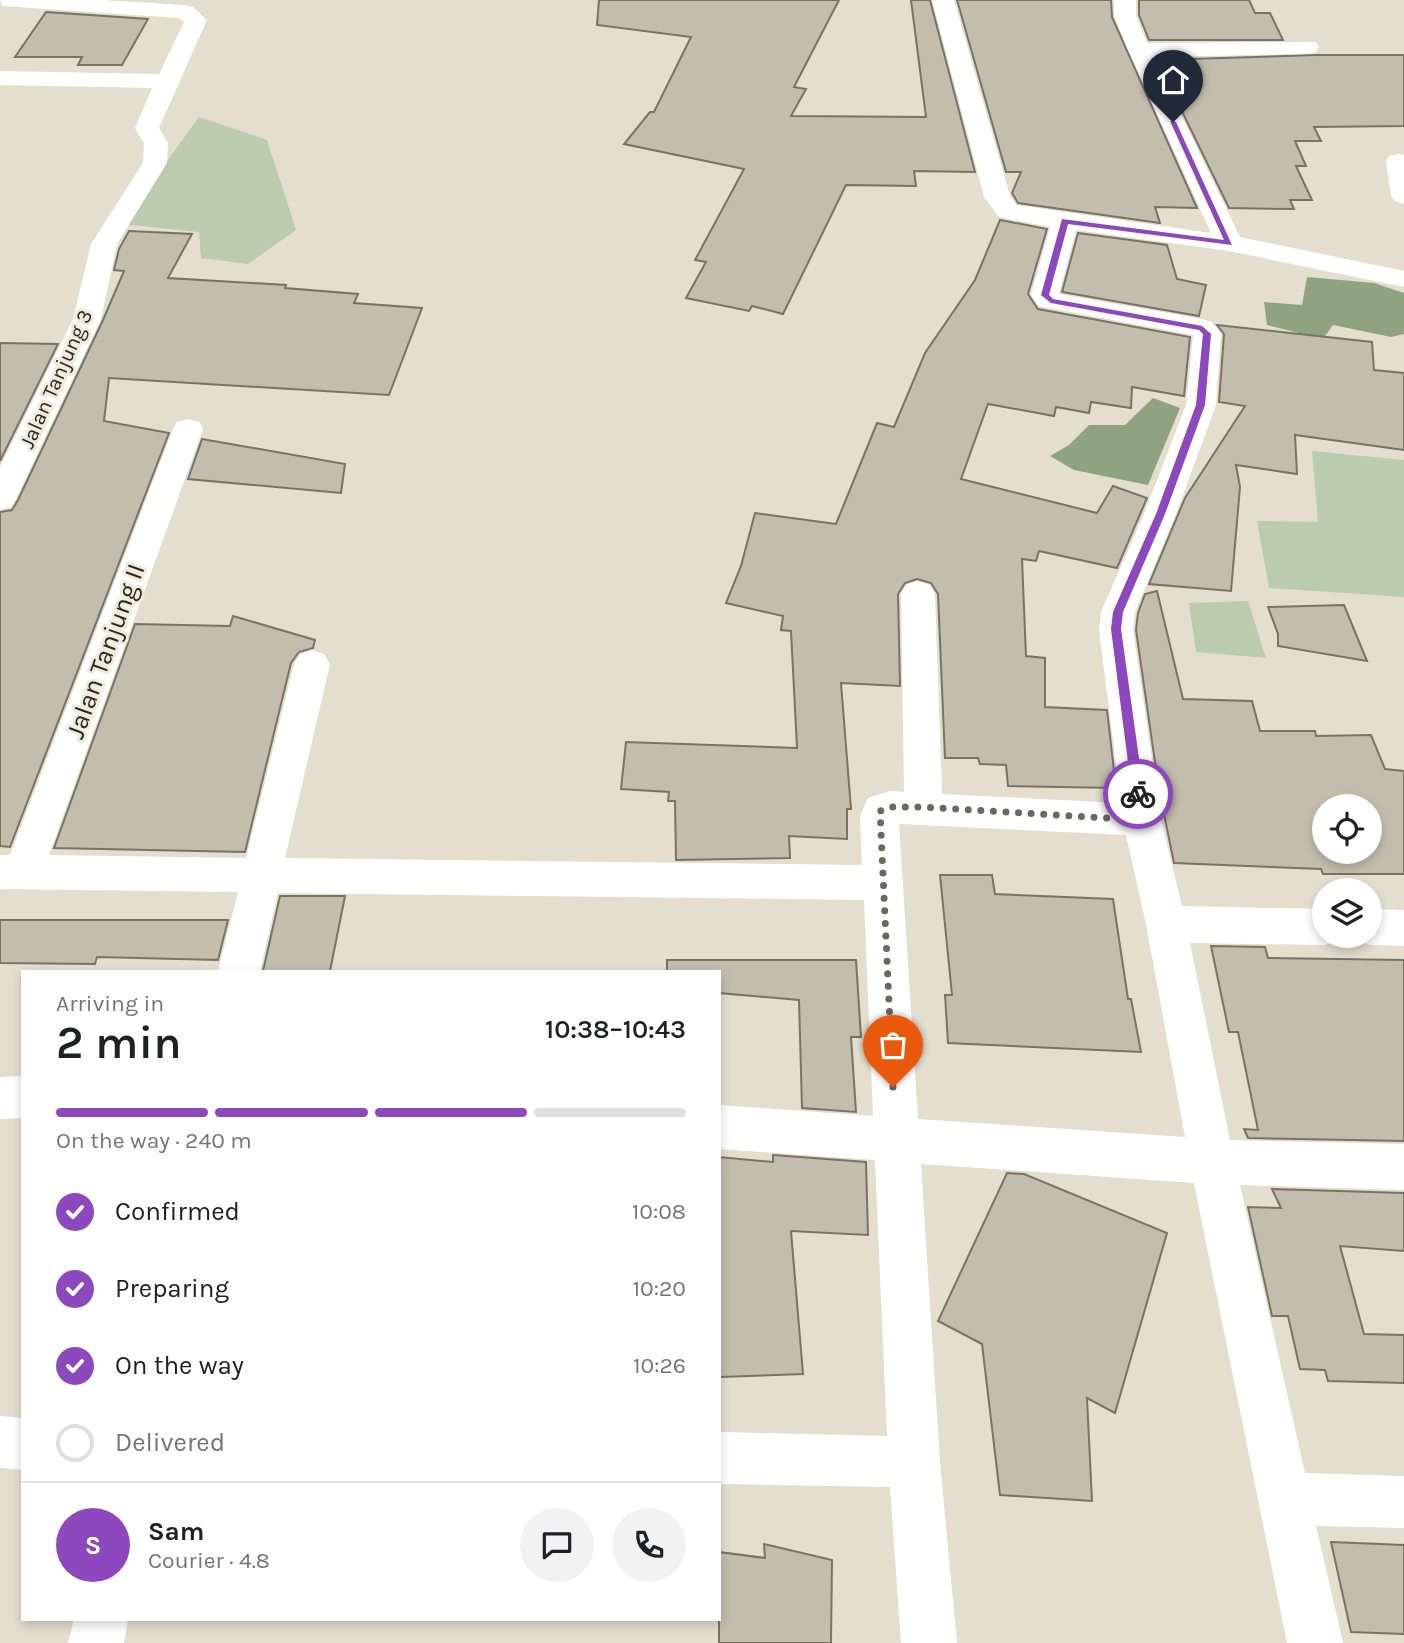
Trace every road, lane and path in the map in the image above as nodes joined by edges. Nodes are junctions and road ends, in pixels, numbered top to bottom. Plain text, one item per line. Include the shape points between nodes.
1 (943, 0) edge
2 (1125, 0) edge
3 (1, 1) edge
4 (1308, 47) dead end
5 (1139, 50) junction
6 (0, 78) edge
7 (166, 81) junction
8 (1398, 162) dead end
9 (1404, 196) edge
10 (1065, 221) junction
11 (1229, 243) junction
12 (1404, 279) edge
13 (188, 429) dead end
14 (0, 499) edge
15 (918, 594) dead end
16 (312, 664) dead end
17 (923, 807) junction
18 (1142, 820) junction
19 (11, 872) edge
20 (262, 875) junction
21 (882, 883) junction
22 (1166, 924) junction
23 (1312, 927) edge
24 (1382, 928) edge
25 (1404, 928) edge
26 (239, 970) edge
27 (21, 1097) edge
28 (0, 1098) edge
29 (721, 1127) edge
30 (896, 1138) junction
31 (1212, 1162) junction
32 (1404, 1167) edge
33 (0, 1442) edge
34 (21, 1444) edge
35 (721, 1458) edge
36 (914, 1462) junction
37 (1283, 1499) junction
38 (1404, 1502) edge
39 (102, 1621) edge
40 (96, 1643) edge
41 (929, 1643) edge
42 (1315, 1643) edge

1 - 10 street via 1000,204 1016,214
2 - 5 street via 1125,16
3 - 7 street, Jalan Tanjung 3 via 185,12 196,20
4 - 5 street
5 - 11 street
6 - 7 street
7 - 14 street, Jalan Tanjung 3 via 147,128 156,143 155,163 104,244 88,319
8 - 9 street
10 - 11 street
10 - 18 street via 1045,295 1048,300 1202,328 1207,334 1201,405 1118,612 1116,629
11 - 12 street
13 - 19 street, Jalan Tanjung II
15 - 17 street
16 - 20 street
17 - 18 street
17 - 21 street via 880,811
18 - 22 street
19 - 20 street
20 - 21 street
20 - 26 street
21 - 30 street
22 - 23 street
22 - 31 street
24 - 25 street
27 - 28 street
29 - 30 street
30 - 31 street
30 - 36 street
31 - 32 street
31 - 37 street
33 - 34 street
35 - 36 street
36 - 41 street
37 - 38 street
37 - 42 street
39 - 40 street

